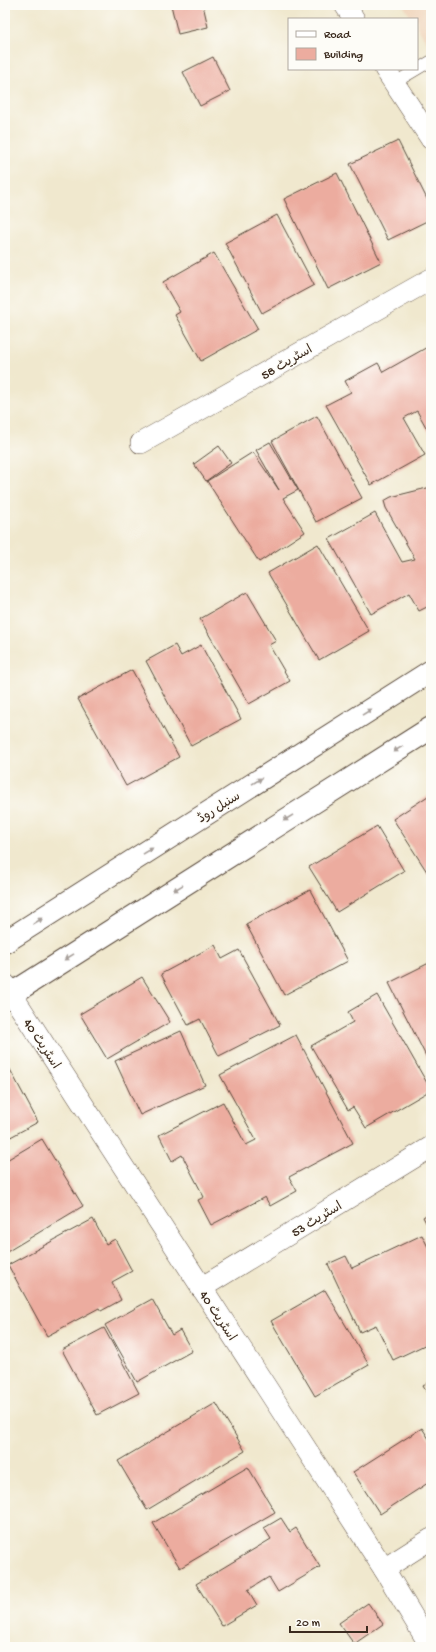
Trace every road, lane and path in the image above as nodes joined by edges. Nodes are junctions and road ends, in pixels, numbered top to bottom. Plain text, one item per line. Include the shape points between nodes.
1 (345, 5) edge
2 (353, 18) edge
3 (431, 61) edge
4 (418, 66) edge
5 (406, 70) edge
6 (389, 76) edge
7 (431, 139) edge
8 (431, 279) edge
9 (141, 443) dead end
10 (431, 671) edge
11 (431, 728) edge
12 (5, 942) edge
13 (7, 992) edge
14 (431, 1147) edge
15 (201, 1288) junction
16 (431, 1539) edge
17 (384, 1569) junction
18 (431, 1647) edge

1 - 2 street
3 - 4 lane
5 - 6 lane
6 - 7 street
8 - 9 street, اسٹریٹ 58
12 -> 10 street, سنبل روڈ
11 -> 13 street
13 - 15 street, اسٹریٹ 40
14 - 15 street, اسٹریٹ 53
15 - 17 street, اسٹریٹ 40
16 - 17 street
17 - 18 street, اسٹریٹ 40

